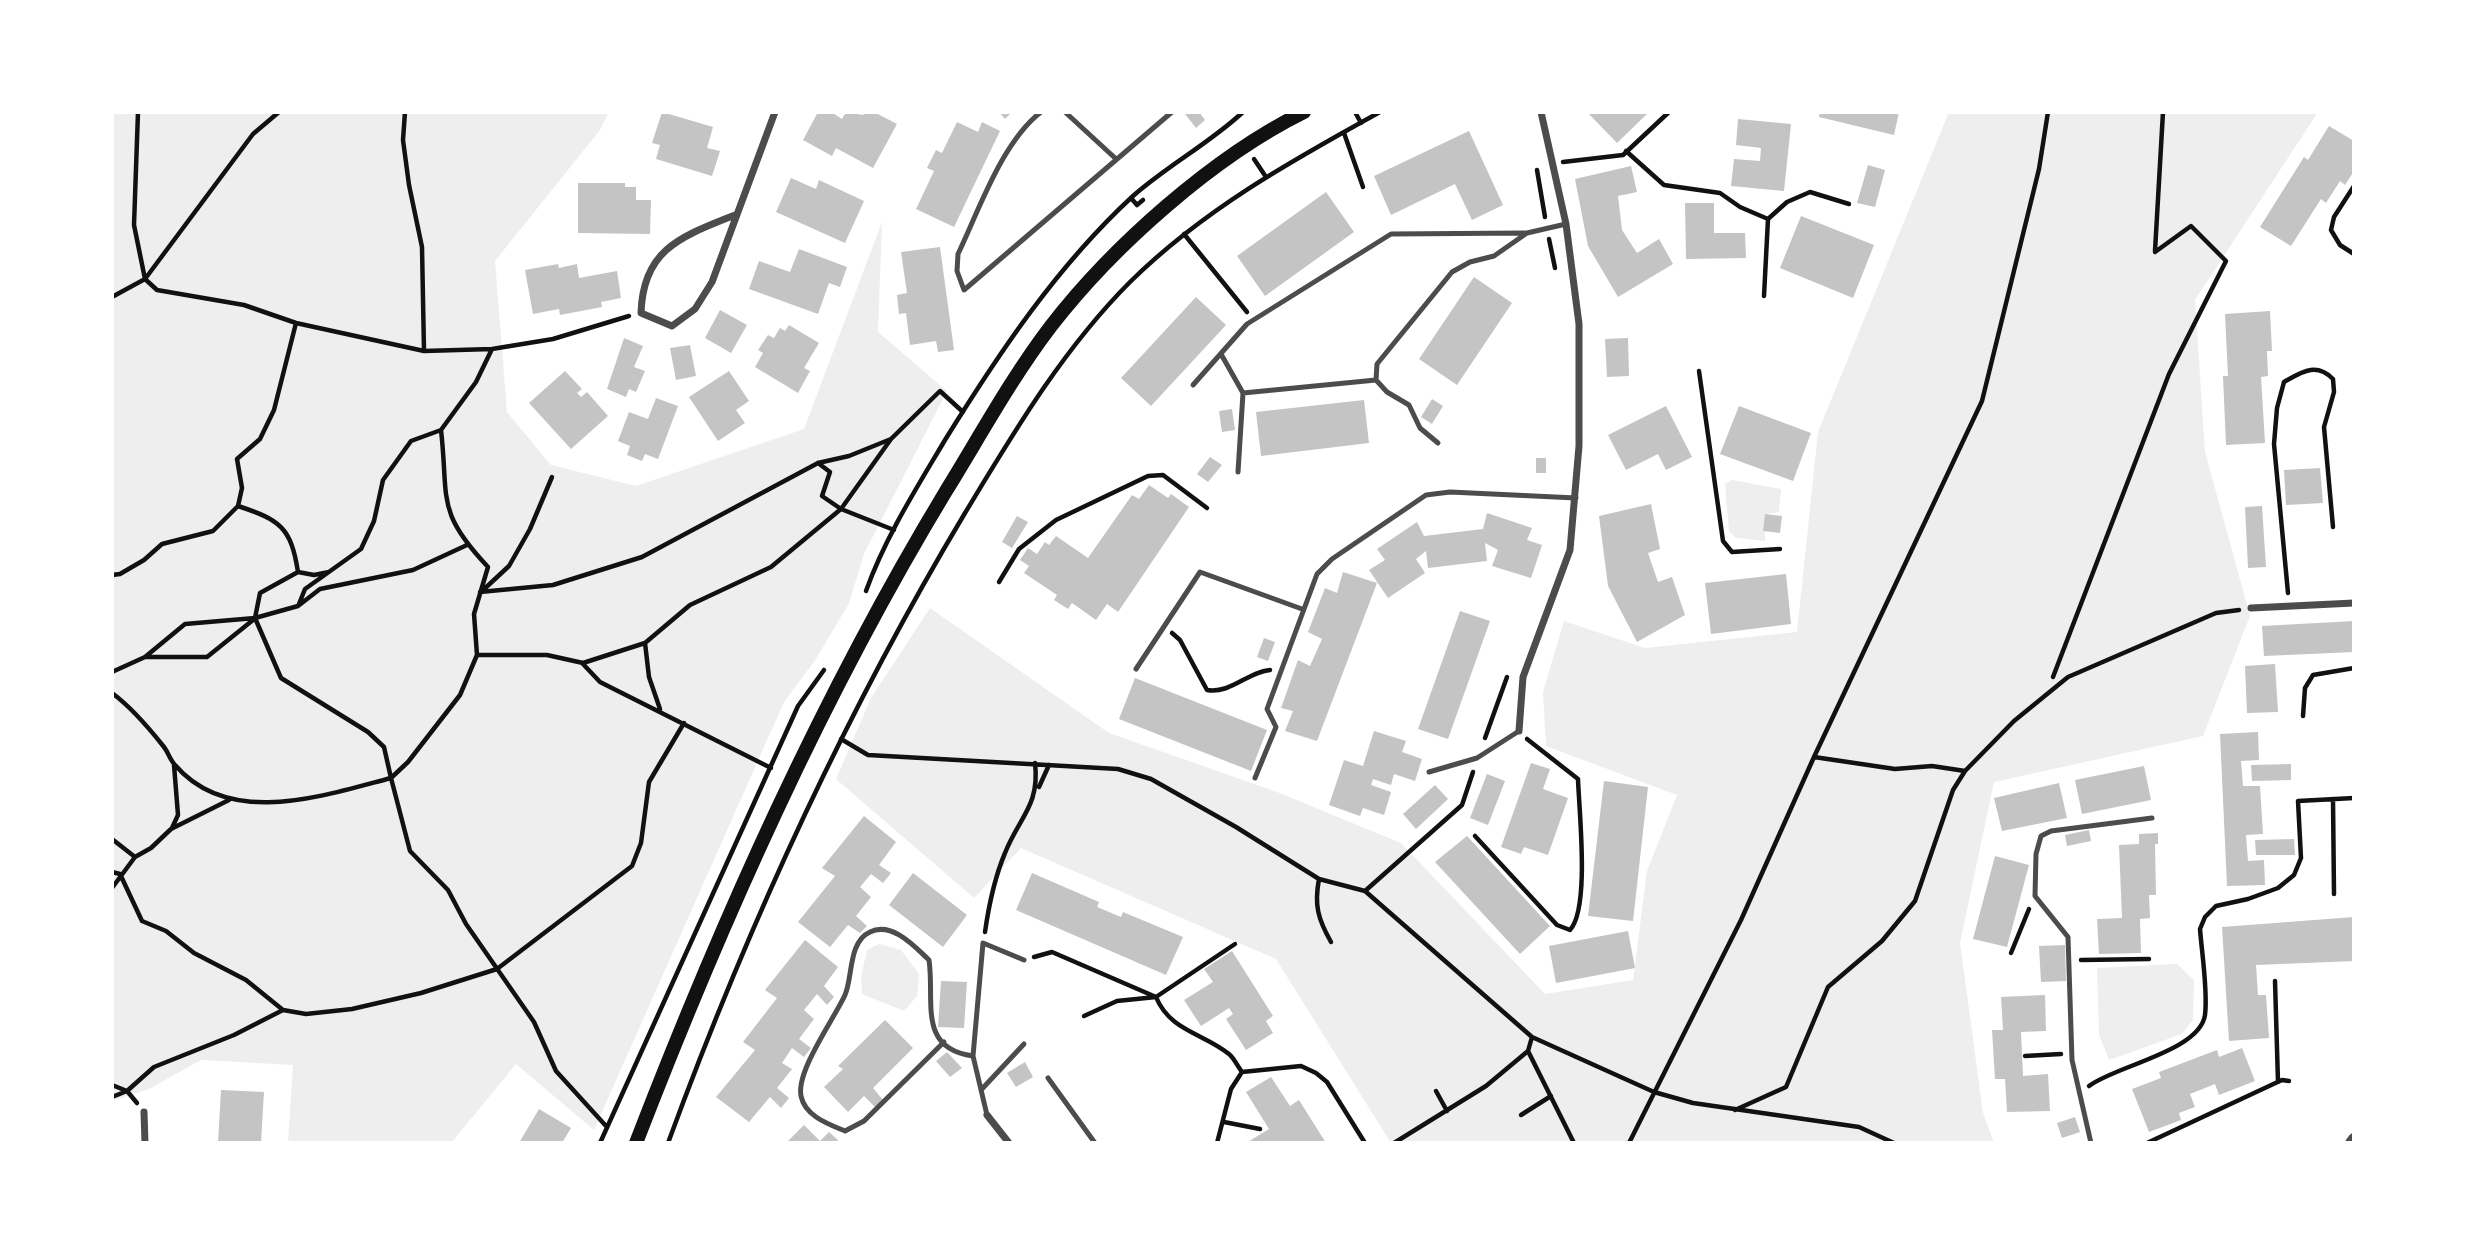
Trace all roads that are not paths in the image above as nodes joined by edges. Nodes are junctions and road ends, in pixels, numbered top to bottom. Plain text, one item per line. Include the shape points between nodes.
1 (775, 112) edge
2 (1041, 112) edge
3 (1065, 112) edge
4 (1172, 112) edge
5 (1541, 112) edge
6 (1299, 113) edge
7 (1115, 158) junction
8 (735, 215) junction
9 (1566, 225) junction
10 (1527, 233) junction
11 (1221, 354) junction
12 (1376, 380) junction
13 (1193, 385) dead end
14 (1243, 393) junction
15 (1438, 443) dead end
16 (1238, 472) dead end
17 (1576, 498) junction
18 (2354, 603) edge
19 (2251, 608) road end
20 (1303, 609) junction
21 (1136, 669) dead end
22 (1519, 731) joint
23 (1429, 772) dead end
24 (1255, 778) dead end
25 (2152, 818) dead end
26 (1024, 960) road end
27 (944, 1042) junction
28 (1024, 1044) dead end
29 (973, 1056) junction
30 (1048, 1078) dead end
31 (981, 1091) junction
32 (144, 1112) dead end
33 (988, 1115) joint
34 (145, 1143) edge
35 (636, 1143) edge
36 (1009, 1143) edge
37 (1095, 1143) edge
38 (2091, 1143) edge

1 - 8 street
2 - 7 lane via 1010,148 958,254 957,271 964,290
3 - 7 lane
4 - 7 lane
5 - 9 street
6 - 35 main road via 1219,165 1137,233 1051,326 1016,378 904,561 848,663 686,1016
8 - 8 street via 712,282 695,309 672,326 641,313 642,287 664,251 676,239
9 - 10 lane
9 - 17 street via 1579,324
10 - 11 lane via 1391,234 1254,320
10 - 12 lane via 1494,256 1452,272 1377,364
11 - 13 lane
11 - 14 lane
12 - 14 lane
12 - 15 lane via 1409,405 1420,428
14 - 16 lane
17 - 20 lane via 1426,495 1332,559 1317,574
17 - 22 street via 1570,550 1523,677
18 - 19 street
20 - 21 lane via 1200,572
20 - 24 lane via 1267,709 1276,727
22 - 23 lane via 1477,758
25 - 38 lane via 2052,831 2041,836 2036,854 2035,896 2068,936 2072,1053
26 - 29 lane via 983,943
27 - 27 lane via 864,1121 845,1131 808,1111 801,1095 803,1075 846,992 859,943 870,932 886,930 908,940 929,960 930,1017 935,1034
27 - 29 lane via 956,1054
28 - 31 lane
29 - 31 lane
30 - 37 lane
31 - 33 lane
32 - 34 street
33 - 36 street

